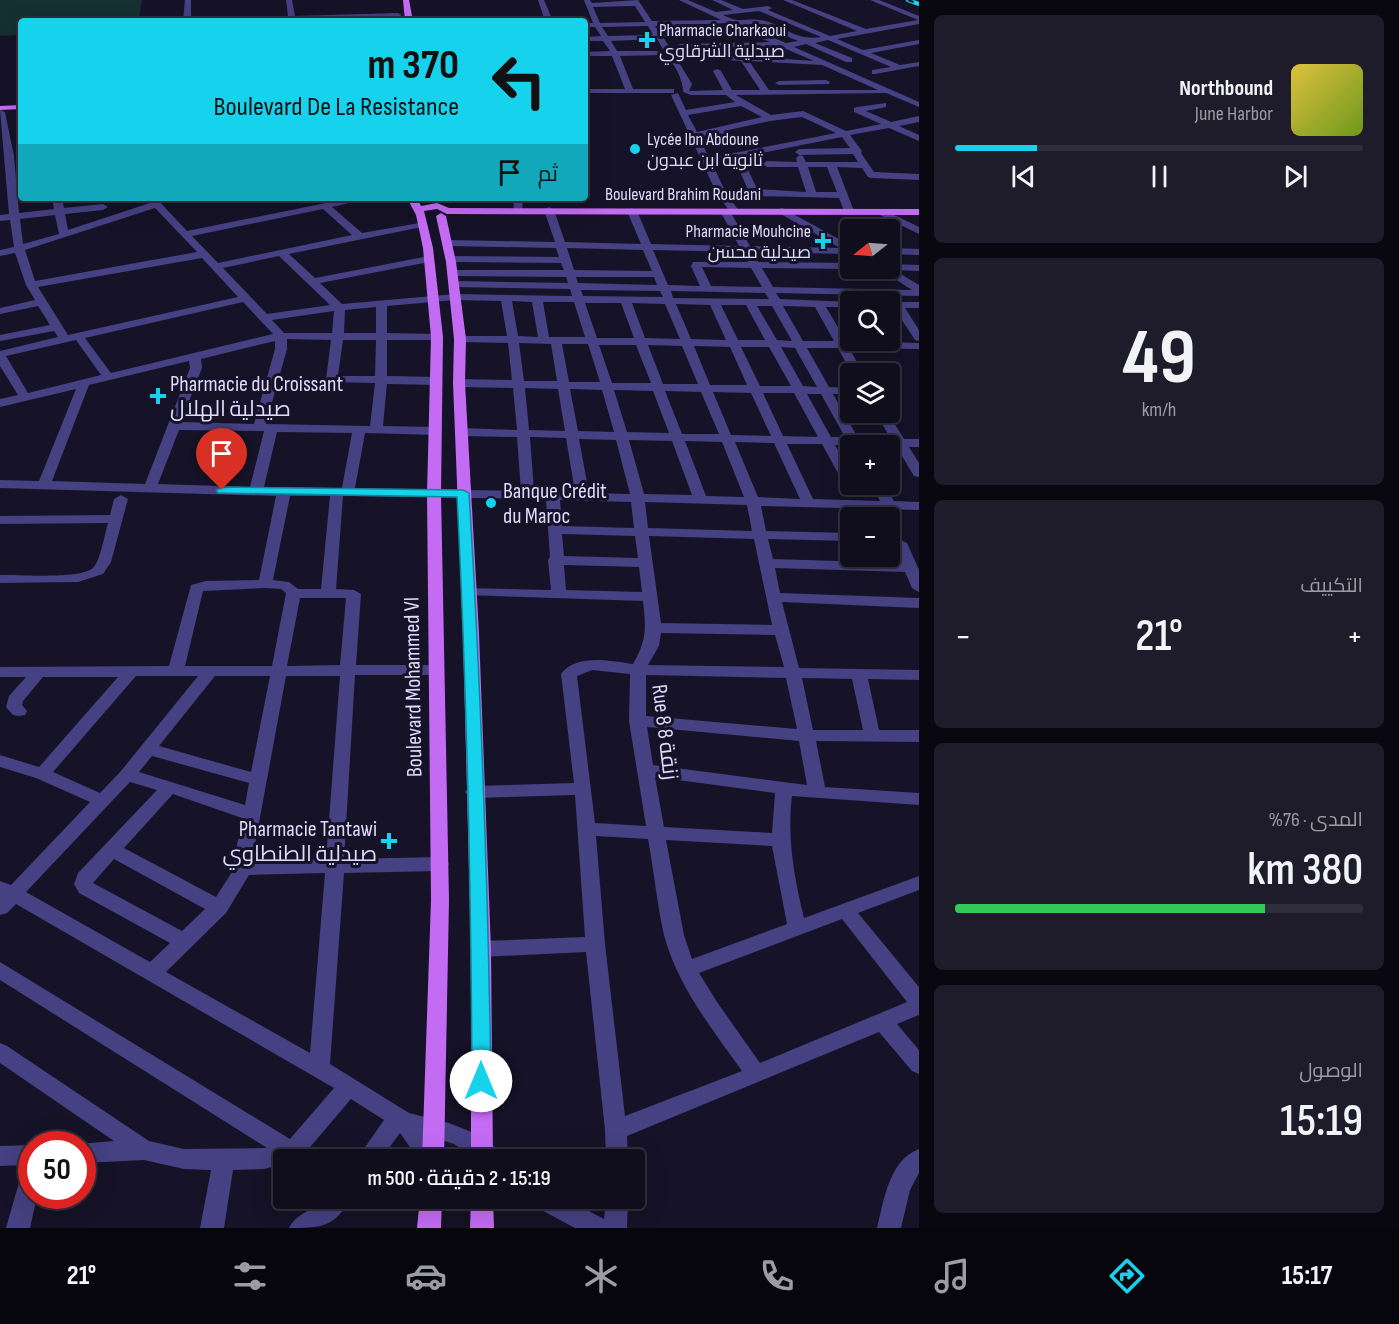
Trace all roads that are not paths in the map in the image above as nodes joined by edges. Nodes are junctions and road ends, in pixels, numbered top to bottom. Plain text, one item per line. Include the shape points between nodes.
1 (188, 0) edge
2 (289, 0) edge
3 (406, 0) edge
4 (541, 0) edge
5 (682, 0) edge
6 (715, 0) edge
7 (786, 0) edge
8 (873, 0) edge
9 (588, 2) edge
10 (636, 2) edge
11 (798, 5) junction
12 (760, 9) junction
13 (742, 11) junction
14 (820, 14) junction
15 (398, 15) edge
16 (716, 15) junction
17 (187, 18) edge
18 (293, 18) edge
19 (335, 18) edge
20 (409, 18) edge
21 (548, 18) edge
22 (919, 18) edge
23 (787, 20) junction
24 (919, 22) edge
25 (649, 23) junction
26 (734, 23) junction
27 (597, 24) junction
28 (588, 25) edge
29 (865, 32) junction
30 (756, 33) junction
31 (657, 36) junction
32 (605, 38) junction
33 (829, 38) junction
34 (588, 39) edge
35 (808, 42) junction
36 (919, 42) edge
37 (783, 45) junction
38 (665, 46) junction
39 (863, 52) junction
40 (588, 54) edge
41 (615, 54) junction
42 (670, 54) junction
43 (744, 59) junction
44 (849, 60) dead end
45 (919, 64) edge
46 (829, 65) junction
47 (900, 68) junction
48 (750, 69) junction
49 (717, 70) dead end
50 (771, 70) dead end
51 (875, 72) dead end
52 (848, 73) junction
53 (865, 81) junction
54 (778, 82) junction
55 (833, 82) dead end
56 (844, 82) dead end
57 (724, 84) junction
58 (761, 84) junction
59 (630, 90) junction
60 (588, 91) edge
61 (688, 92) junction
62 (911, 92) dead end
63 (673, 93) junction
64 (784, 93) junction
65 (891, 93) junction
66 (767, 94) junction
67 (730, 95) junction
68 (741, 103) junction
69 (883, 105) dead end
70 (919, 105) edge
71 (18, 109) edge
72 (0, 110) edge
73 (683, 114) junction
74 (770, 118) junction
75 (919, 119) edge
76 (890, 125) junction
77 (717, 131) junction
78 (6, 134) edge
79 (845, 134) junction
80 (693, 136) junction
81 (919, 138) edge
82 (738, 142) dead end
83 (4, 147) edge
84 (797, 148) junction
85 (858, 151) junction
86 (736, 155) junction
87 (706, 161) junction
88 (16, 163) edge
89 (767, 164) dead end
90 (802, 165) junction
91 (829, 166) junction
92 (866, 167) junction
93 (919, 168) edge
94 (919, 177) edge
95 (5, 179) edge
96 (753, 191) junction
97 (722, 194) junction
98 (812, 195) junction
99 (843, 195) junction
100 (57, 201) edge
101 (154, 201) edge
102 (350, 201) edge
103 (413, 201) edge
104 (518, 201) edge
105 (103, 202) edge
106 (325, 206) junction
107 (443, 208) edge
108 (519, 210) junction
109 (549, 210) junction
110 (59, 211) junction
111 (632, 211) junction
112 (730, 211) junction
113 (782, 211) junction
114 (849, 211) junction
115 (882, 212) junction
116 (919, 212) edge
117 (13, 216) junction
118 (420, 217) junction
119 (0, 218) edge
120 (106, 219) junction
121 (919, 231) edge
122 (185, 234) junction
123 (64, 235) junction
124 (358, 236) junction
125 (840, 244) edge
126 (560, 246) junction
127 (647, 247) junction
128 (19, 249) junction
129 (744, 249) junction
130 (840, 250) edge
131 (900, 251) edge
132 (280, 252) junction
133 (919, 252) edge
134 (0, 253) edge
135 (205, 254) junction
136 (429, 259) junction
137 (565, 260) junction
138 (216, 266) junction
139 (840, 267) edge
140 (900, 267) edge
141 (919, 268) edge
142 (452, 271) junction
143 (658, 274) junction
144 (762, 278) junction
145 (900, 278) edge
146 (572, 280) junction
147 (311, 282) junction
148 (31, 285) junction
149 (917, 287) edge
150 (664, 288) junction
151 (707, 289) junction
152 (506, 297) junction
153 (246, 298) junction
154 (434, 298) junction
155 (537, 298) junction
156 (579, 299) junction
157 (625, 300) junction
158 (669, 301) junction
159 (714, 302) junction
160 (750, 302) junction
161 (41, 303) junction
162 (382, 303) junction
163 (777, 303) junction
164 (819, 304) junction
165 (840, 304) edge
166 (900, 305) edge
167 (919, 305) edge
168 (339, 307) junction
169 (0, 310) edge
170 (900, 314) edge
171 (265, 318) junction
172 (56, 327) junction
173 (338, 335) junction
174 (281, 336) junction
175 (383, 336) junction
176 (79, 337) junction
177 (437, 338) junction
178 (919, 338) edge
179 (0, 339) edge
180 (460, 339) junction
181 (65, 340) junction
182 (515, 340) junction
183 (550, 340) junction
184 (593, 341) junction
185 (641, 342) junction
186 (687, 342) junction
187 (840, 342) edge
188 (734, 344) junction
189 (774, 344) junction
190 (900, 344) edge
191 (800, 345) junction
192 (840, 346) edge
193 (919, 346) edge
194 (0, 355) edge
195 (195, 358) junction
196 (109, 378) junction
197 (381, 381) junction
198 (436, 381) junction
199 (459, 383) junction
200 (83, 385) junction
201 (519, 385) junction
202 (564, 386) junction
203 (607, 386) junction
204 (658, 387) junction
205 (706, 388) junction
206 (755, 389) junction
207 (799, 390) junction
208 (825, 390) junction
209 (840, 390) edge
210 (26, 397) junction
211 (0, 403) edge
212 (174, 426) junction
213 (265, 428) junction
214 (359, 430) junction
215 (376, 430) junction
216 (436, 431) junction
217 (461, 432) junction
218 (525, 434) junction
219 (571, 435) junction
220 (850, 435) edge
221 (621, 436) junction
222 (677, 437) junction
223 (727, 439) junction
224 (779, 439) junction
225 (826, 440) junction
226 (840, 441) edge
227 (900, 443) joint
228 (919, 443) edge
229 (840, 465) edge
230 (919, 473) edge
231 (0, 484) edge
232 (44, 485) junction
233 (150, 488) junction
234 (256, 491) junction
235 (284, 492) junction
236 (342, 493) junction
237 (434, 493) junction
238 (463, 493) junction
239 (857, 495) edge
240 (883, 495) edge
241 (528, 496) junction
242 (553, 497) junction
243 (583, 498) junction
244 (121, 499) dead end
245 (639, 499) junction
246 (701, 501) junction
247 (753, 502) junction
248 (809, 504) junction
249 (845, 505) joint
250 (862, 505) junction
251 (889, 506) junction
252 (919, 506) edge
253 (116, 519) junction
254 (0, 520) edge
255 (554, 530) junction
256 (642, 533) junction
257 (761, 536) junction
258 (840, 537) edge
259 (900, 543) edge
260 (555, 560) junction
261 (645, 563) junction
262 (767, 563) junction
263 (910, 568) junction
264 (0, 579) edge
265 (265, 584) junction
266 (919, 588) edge
267 (469, 591) junction
268 (293, 593) junction
269 (328, 593) junction
270 (559, 593) junction
271 (649, 597) junction
272 (774, 597) junction
273 (919, 603) edge
274 (654, 628) junction
275 (781, 630) junction
276 (176, 670) junction
277 (212, 670) junction
278 (436, 670) junction
279 (638, 670) junction
280 (132, 671) junction
281 (278, 671) junction
282 (350, 671) junction
283 (0, 672) edge
284 (39, 672) junction
285 (793, 672) junction
286 (859, 674) junction
287 (919, 675) edge
288 (19, 711) dead end
289 (637, 721) junction
290 (806, 735) junction
291 (872, 735) junction
292 (919, 736) edge
293 (149, 749) junction
294 (0, 761) edge
295 (647, 770) junction
296 (42, 774) junction
297 (127, 775) junction
298 (259, 780) junction
299 (170, 786) junction
300 (583, 789) junction
301 (784, 790) junction
302 (474, 792) junction
303 (817, 793) junction
304 (919, 799) edge
305 (103, 801) junction
306 (251, 814) junction
307 (587, 829) junction
308 (657, 832) junction
309 (779, 840) junction
310 (113, 850) junction
311 (440, 864) junction
312 (335, 867) junction
313 (243, 868) junction
314 (919, 883) edge
315 (5, 897) edge
316 (219, 908) junction
317 (844, 909) junction
318 (796, 927) junction
319 (185, 942) junction
320 (595, 945) junction
321 (480, 949) junction
322 (687, 969) junction
323 (0, 970) edge
324 (152, 973) junction
325 (919, 1004) edge
326 (883, 1022) junction
327 (0, 1052) edge
328 (919, 1065) edge
329 (319, 1069) junction
330 (756, 1074) junction
331 (349, 1086) junction
332 (401, 1120) junction
333 (434, 1127) junction
334 (616, 1130) junction
335 (287, 1149) edge
336 (295, 1149) edge
337 (377, 1149) edge
338 (424, 1149) edge
339 (433, 1149) edge
340 (474, 1149) edge
341 (485, 1149) edge
342 (617, 1149) edge
343 (144, 1150) junction
344 (96, 1152) edge
345 (18, 1155) edge
346 (0, 1156) edge
347 (273, 1157) edge
348 (919, 1159) edge
349 (224, 1160) junction
350 (23, 1209) edge
351 (330, 1209) edge
352 (430, 1209) edge
353 (482, 1209) edge
354 (561, 1209) edge
355 (616, 1209) edge
356 (310, 1226) edge
357 (18, 1228) edge
358 (212, 1228) edge
359 (429, 1228) edge
360 (482, 1228) edge
361 (598, 1228) edge
362 (615, 1228) edge
363 (890, 1228) edge

1 - 17 street
2 - 18 street
3 - 20 main road
4 - 21 street
5 - 16 street
6 - 13 street
7 - 11 street
8 - 22 street
9 - 10 street
9 - 27 street
10 - 25 street
11 - 12 street
11 - 14 street
12 - 13 street
12 - 23 street
13 - 16 street
14 - 23 street
14 - 29 street
15 - 19 street
16 - 26 street
23 - 33 street
24 - 29 street
25 - 26 street
25 - 27 street
25 - 31 street
26 - 30 street
26 - 35 street via 759,22
27 - 28 street
27 - 32 street
29 - 33 street
30 - 31 street
30 - 37 street
31 - 32 street
31 - 38 street
32 - 34 street
32 - 41 street
33 - 35 street
33 - 39 street
35 - 37 street
35 - 44 street
36 - 39 street
37 - 38 street
37 - 46 street
38 - 42 street
39 - 47 street
40 - 41 street
41 - 42 street
41 - 59 street
42 - 43 street
42 - 61 street via 688,84
43 - 46 street
43 - 48 street
45 - 47 street
46 - 52 street
47 - 51 street
48 - 50 street
48 - 58 street
49 - 57 street
52 - 53 street
52 - 54 street via 774,75
53 - 56 street
53 - 65 street
54 - 55 street
54 - 64 street
57 - 58 street
57 - 67 street
58 - 66 street
59 - 60 street
59 - 63 street
61 - 63 street
61 - 67 street
62 - 65 street
63 - 73 street
64 - 65 street
64 - 66 street
65 - 70 street
66 - 67 street
67 - 68 street
68 - 73 street
68 - 74 street
69 - 76 street via 857,110
71 - 72 main road
72 - 78 street
73 - 80 street
74 - 77 street
74 - 79 street via 803,114
75 - 76 street
76 - 79 street
76 - 81 street
77 - 80 street
77 - 82 street
78 - 83 street
79 - 84 street
79 - 85 street
80 - 87 street
83 - 88 street
84 - 85 street
84 - 86 street
84 - 90 street
85 - 92 street
86 - 87 street
86 - 96 street
87 - 97 street
88 - 95 street
89 - 90 street
90 - 91 street
90 - 98 street
91 - 92 street
91 - 99 street
92 - 94 street via 873,176
93 - 94 street via 915,170
95 - 117 street
96 - 97 street
96 - 98 street
97 - 112 street
98 - 99 street
99 - 114 street
100 - 110 street
101 - 120 street
101 - 122 street
102 - 106 street
103 - 118 main road, Boulevard Mohammed VI
104 - 108 street
105 - 110 street
105 - 120 street
106 - 122 street
106 - 124 street
107 - 108 main road, Boulevard Brahim Roudani
107 - 118 main road, Boulevard Brahim Roudani
107 - 142 main road
108 - 109 main road, Boulevard Brahim Roudani
109 - 111 main road, Boulevard Brahim Roudani
109 - 126 street, Rue 8 8 زنقة
110 - 117 street
110 - 123 street
111 - 112 main road, Boulevard Brahim Roudani
111 - 127 street
112 - 113 main road, Boulevard Brahim Roudani
112 - 129 street
113 - 114 main road, Boulevard Brahim Roudani
113 - 125 street
114 - 115 main road, Boulevard Brahim Roudani
115 - 116 main road, Boulevard Brahim Roudani
115 - 121 street
117 - 119 street
117 - 128 street
118 - 124 street
118 - 136 main road, Boulevard Mohammed VI
120 - 123 street
122 - 135 street
123 - 128 street
124 - 132 street
126 - 127 street
126 - 137 street, Rue 8 8 زنقة
126 - 142 street
127 - 129 street
127 - 143 street
128 - 134 street
128 - 148 street
129 - 130 street
129 - 144 street
131 - 133 street
132 - 138 street
132 - 147 street
135 - 138 street
135 - 148 street
136 - 147 street
136 - 154 main road, Boulevard Mohammed VI
137 - 142 street
137 - 146 street, Rue 8 8 زنقة
138 - 153 street
139 - 144 street
140 - 141 street
142 - 146 street
142 - 152 street
142 - 154 street
142 - 180 main road
143 - 146 street
143 - 150 street
144 - 149 street
144 - 151 street
144 - 151 street via 700,274
144 - 163 street
145 - 149 street
146 - 150 street
146 - 156 street, Rue 8 8 زنقة
147 - 168 street
148 - 161 street
150 - 151 street
150 - 158 street
152 - 155 street
152 - 182 street
153 - 171 street
153 - 176 street
154 - 162 street
154 - 177 main road, Boulevard Mohammed VI
155 - 156 street
155 - 183 street
156 - 157 street
156 - 184 street, Rue 8 8 زنقة
157 - 158 street
157 - 185 street
158 - 159 street
158 - 186 street
159 - 160 street
159 - 188 street
160 - 163 street
160 - 189 street
161 - 169 street
161 - 172 street
162 - 168 street
162 - 175 street
163 - 164 street
163 - 191 street
164 - 165 street
164 - 187 street
166 - 167 street
168 - 171 street
168 - 173 street
170 - 178 street
171 - 174 street
172 - 179 street
172 - 181 street
173 - 174 street
173 - 175 street
173 - 197 street via 332,380
174 - 195 street
174 - 213 street
175 - 177 street
175 - 197 street
176 - 181 street
176 - 196 street
177 - 198 main road, Boulevard Mohammed VI
180 - 182 street
180 - 199 main road
181 - 194 street
182 - 183 street
182 - 201 street
183 - 184 street
183 - 202 street
184 - 185 street
184 - 203 street, Rue 8 8 زنقة
185 - 186 street
185 - 204 street
186 - 188 street
186 - 205 street
188 - 189 street
188 - 206 street
189 - 191 street
189 - 207 street
190 - 193 street
191 - 192 street
191 - 208 street
194 - 210 street
195 - 196 street
195 - 212 street via 196,368
196 - 200 street
197 - 198 street
197 - 215 street
198 - 216 main road, Boulevard Mohammed VI
199 - 201 street
199 - 217 main road
200 - 210 street
200 - 232 street
201 - 202 street
201 - 218 street
202 - 203 street
202 - 219 street
203 - 204 street
203 - 221 street, Rue 8 8 زنقة
204 - 205 street
204 - 222 street
205 - 206 street
205 - 223 street
206 - 207 street
206 - 224 street
207 - 208 street
207 - 225 street
208 - 209 street
208 - 220 street
210 - 211 street
212 - 213 street
212 - 233 street
213 - 214 street
213 - 234 street
214 - 215 street
214 - 236 street
215 - 216 street
216 - 237 main road, Boulevard Mohammed VI
217 - 218 street
217 - 238 main road
218 - 219 street
218 - 241 street
219 - 221 street
219 - 243 street
221 - 222 street
221 - 245 street, Rue 8 8 زنقة
222 - 223 street
222 - 246 street
223 - 224 street
223 - 247 street
224 - 225 street
224 - 248 street
225 - 226 street
225 - 229 street
227 - 228 street
227 - 230 street
231 - 232 street
232 - 233 street
233 - 234 street
234 - 235 street
235 - 236 street
235 - 265 street
236 - 237 street
236 - 269 street
237 - 238 street
237 - 278 main road, Boulevard Mohammed VI
238 - 241 street
238 - 267 main road
239 - 250 street
240 - 251 street
241 - 242 street
242 - 243 street
242 - 255 street
243 - 245 street
244 - 253 street
245 - 246 street
245 - 256 street, Rue 8 8 زنقة
246 - 247 street
247 - 248 street
247 - 257 street
248 - 249 street
249 - 250 street
250 - 251 street
251 - 252 street
253 - 254 street
253 - 264 street via 104,562 91,575
255 - 256 street
255 - 260 street
256 - 257 street
256 - 261 street, Rue 8 8 زنقة
257 - 258 street
257 - 262 street
259 - 263 street
260 - 261 street
260 - 270 street
261 - 271 street, Rue 8 8 زنقة
262 - 263 street
262 - 272 street
263 - 266 street
265 - 268 street via 284,585
265 - 276 street via 196,588
267 - 270 street
267 - 302 main road
268 - 269 street
268 - 281 street
269 - 282 street via 354,594
270 - 271 street
271 - 274 street, Rue 8 8 زنقة
272 - 273 street
272 - 275 street
274 - 275 street
274 - 279 street, Rue 8 8 زنقة via 651,646
275 - 285 street
276 - 277 street
276 - 280 street
277 - 281 street
277 - 293 street
278 - 282 street
278 - 311 main road, Boulevard Mohammed VI
279 - 285 street
279 - 289 street, Rue 8 8 زنقة
279 - 300 street via 585,667 569,674
280 - 284 street
280 - 296 street
281 - 282 street
281 - 298 street
282 - 312 street
283 - 284 street
284 - 288 street via 15,700 14,707
285 - 286 street
285 - 290 street
286 - 287 street
286 - 291 street
289 - 290 street
289 - 295 street, Rue 8 8 زنقة
290 - 291 street
290 - 303 street
291 - 292 street
293 - 297 street
293 - 298 street
294 - 296 street
295 - 301 street
295 - 308 street, Rue 8 8 زنقة
296 - 305 street
297 - 299 street
297 - 305 street
298 - 306 street
299 - 306 street
299 - 310 street
300 - 302 street
300 - 307 street
301 - 303 street
301 - 309 street
302 - 321 main road
303 - 304 street
305 - 315 street
306 - 313 street
307 - 308 street
307 - 320 street
308 - 309 street
308 - 322 street, Rue 8 8 زنقة via 674,935
309 - 318 street
310 - 316 street
310 - 319 street via 85,878 85,887
311 - 312 street
311 - 333 main road, Boulevard Mohammed VI
312 - 313 street
312 - 329 street
313 - 316 street
314 - 317 street
315 - 324 street
316 - 319 street
317 - 318 street
317 - 325 street
318 - 322 street
319 - 324 street
320 - 321 street
320 - 334 street
321 - 341 main road
322 - 330 street, Rue 8 8 زنقة
323 - 335 street
324 - 329 street
325 - 326 street
326 - 328 street
326 - 330 street
327 - 343 street
329 - 331 street
330 - 334 street
331 - 332 street
331 - 336 street
332 - 333 street
332 - 337 street
332 - 338 street
333 - 339 main road, Boulevard Mohammed VI
333 - 340 street
334 - 342 street
343 - 344 street
343 - 349 street via 184,1159
345 - 346 street
347 - 349 street
348 - 363 street via 902,1180
349 - 358 street
350 - 357 street
351 - 356 street
352 - 359 main road
353 - 360 main road
354 - 361 street
355 - 362 street

